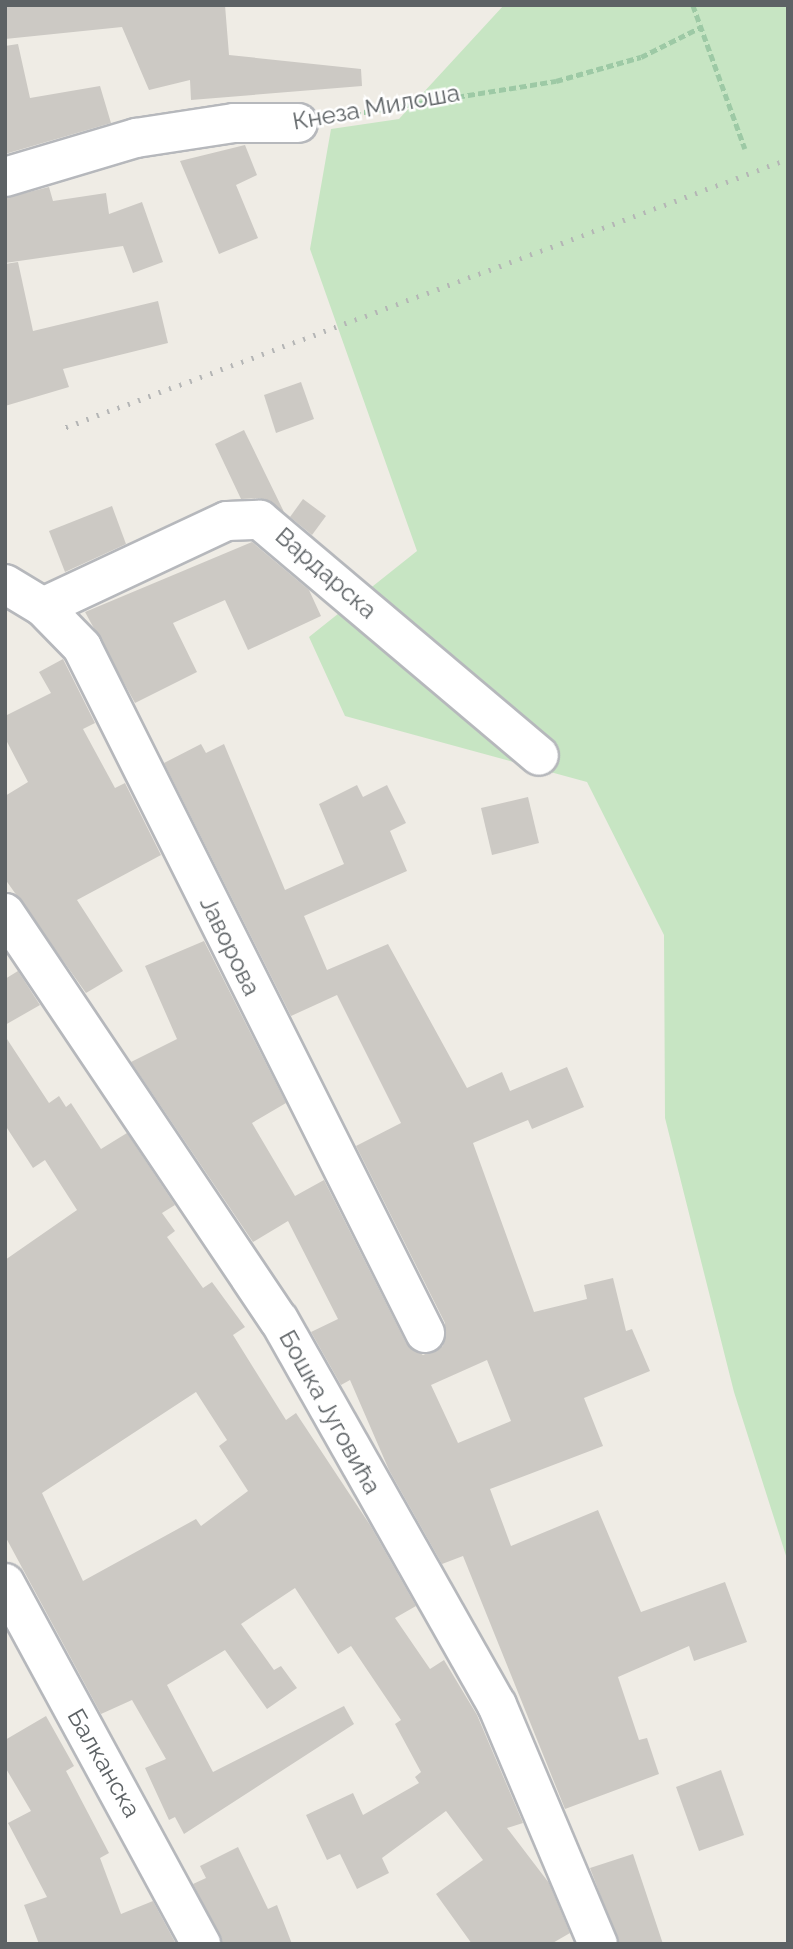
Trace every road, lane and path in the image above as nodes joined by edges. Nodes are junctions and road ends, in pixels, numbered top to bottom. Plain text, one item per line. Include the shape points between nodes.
1 (692, 5) edge
2 (701, 27) junction
3 (299, 123) joint
4 (746, 149) dead end
5 (5, 177) edge
6 (5, 584) edge
7 (43, 607) junction
8 (538, 756) dead end
9 (5, 913) edge
10 (425, 1333) dead end
11 (5, 1583) edge
12 (201, 1944) edge
13 (598, 1944) edge

1 - 2 path
2 - 3 path, Кнеза Милоша via 641,57 556,81
2 - 4 path
3 - 5 street, Кнеза Милоша via 234,122 136,138
6 - 7 street, Јаворова
7 - 8 street, Вардарска via 227,521 260,520
7 - 10 street, Јаворова via 82,647 106,689
9 - 13 street, Бошка Југовића via 279,1320 497,1705
11 - 12 street, Балканска

